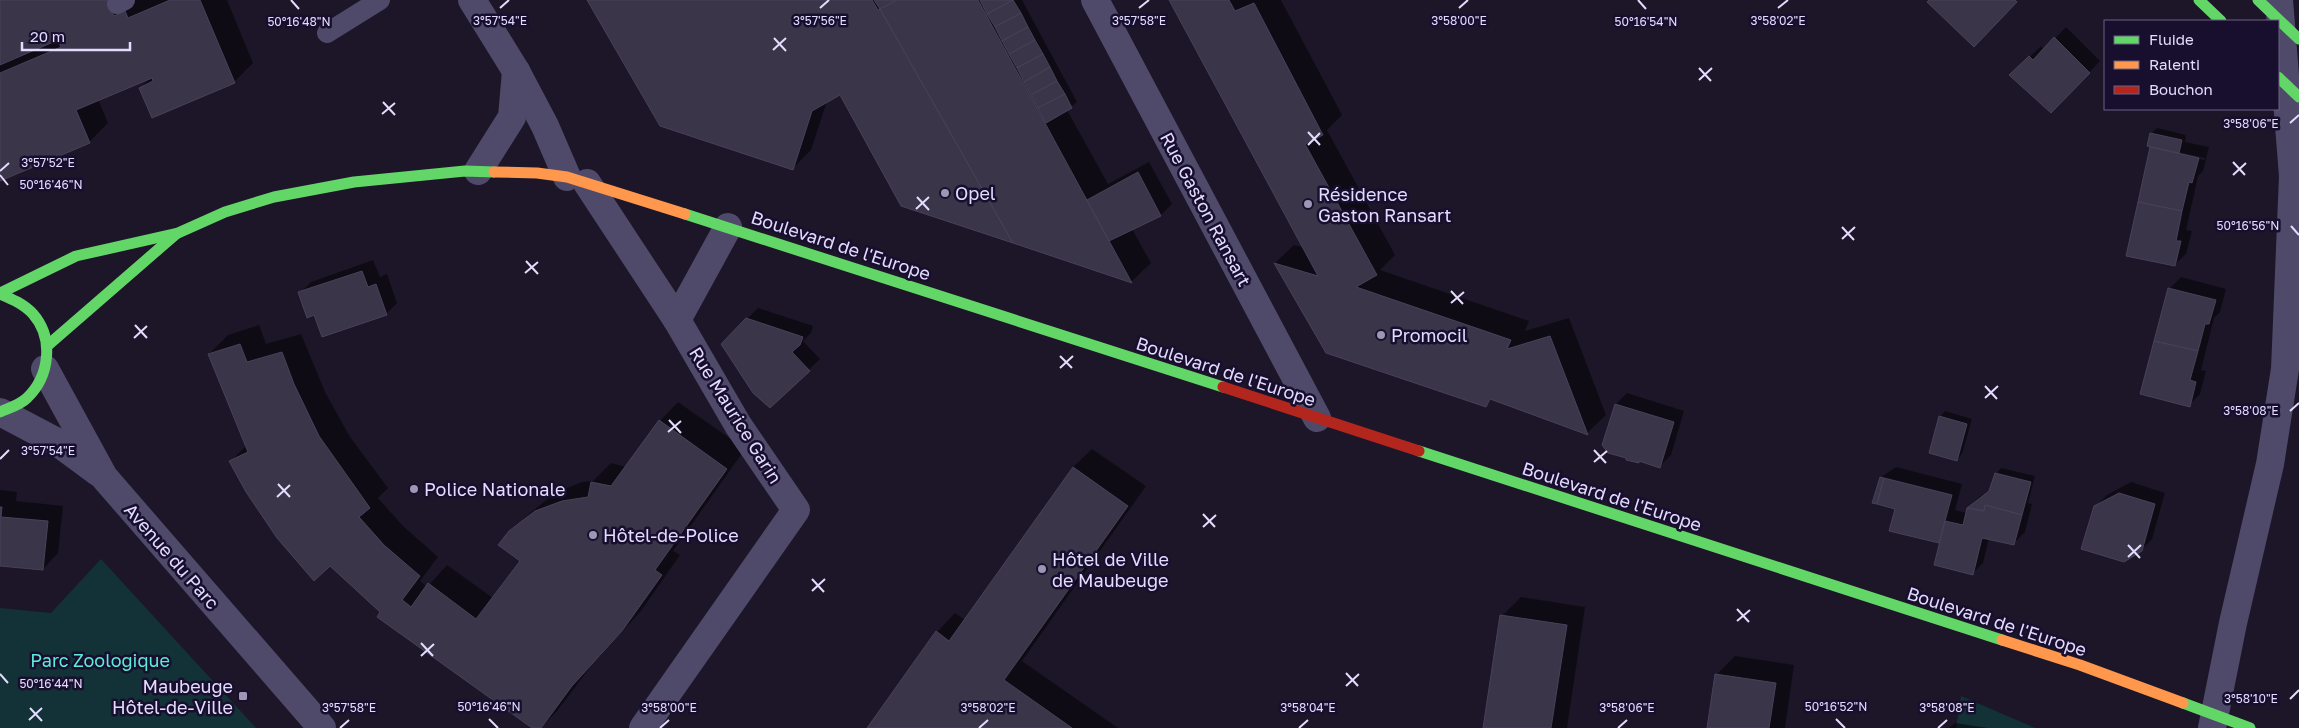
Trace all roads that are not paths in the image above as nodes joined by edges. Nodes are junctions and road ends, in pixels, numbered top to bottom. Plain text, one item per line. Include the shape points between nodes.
1 (380, 0) edge
2 (472, 0) edge
3 (1096, 0) edge
4 (2199, 0) edge
5 (2258, 0) edge
6 (2220, 20) edge
7 (2286, 20) edge
8 (327, 33) dead end
9 (516, 70) junction
10 (2287, 86) edge
11 (478, 171) junction
12 (577, 180) junction
13 (728, 227) junction
14 (178, 233) junction
15 (0, 294) edge
16 (677, 320) junction
17 (46, 358) junction
18 (0, 412) edge
19 (1317, 418) junction
20 (104, 477) junction
21 (2214, 721) edge
22 (322, 728) edge
23 (643, 728) edge
24 (2250, 728) edge

1 - 8 lane
2 - 9 street, Rue Maurice Garin
3 - 19 street, Rue Gaston Ransart
4 - 6 main road
5 - 7 main road
7 - 10 street
9 - 11 street via 512,117
9 - 12 street, Rue Maurice Garin
10 - 21 street via 2293,176 2285,369 2270,464
11 - 12 main road, Boulevard de l'Europe via 536,173
11 - 14 main road, Boulevard de l'Europe via 354,182 274,197 225,212
12 - 13 main road, Boulevard de l'Europe
12 - 16 street, Rue Maurice Garin
13 - 16 street
13 - 19 main road, Boulevard de l'Europe
14 - 15 main road, Boulevard de l'Europe via 76,256
14 - 17 main road, Boulevard de l'Europe
15 - 17 main road via 20,303 33,314 43,329
16 - 23 street, Rue Maurice Garin via 738,424 796,510
17 - 18 main road, Boulevard de l'Europe via 39,384 29,397
17 - 20 street, Avenue du Parc
18 - 20 street via 57,442
19 - 21 main road, Boulevard de l'Europe via 2080,665
20 - 22 street, Avenue du Parc
21 - 24 main road, Boulevard de l'Europe

